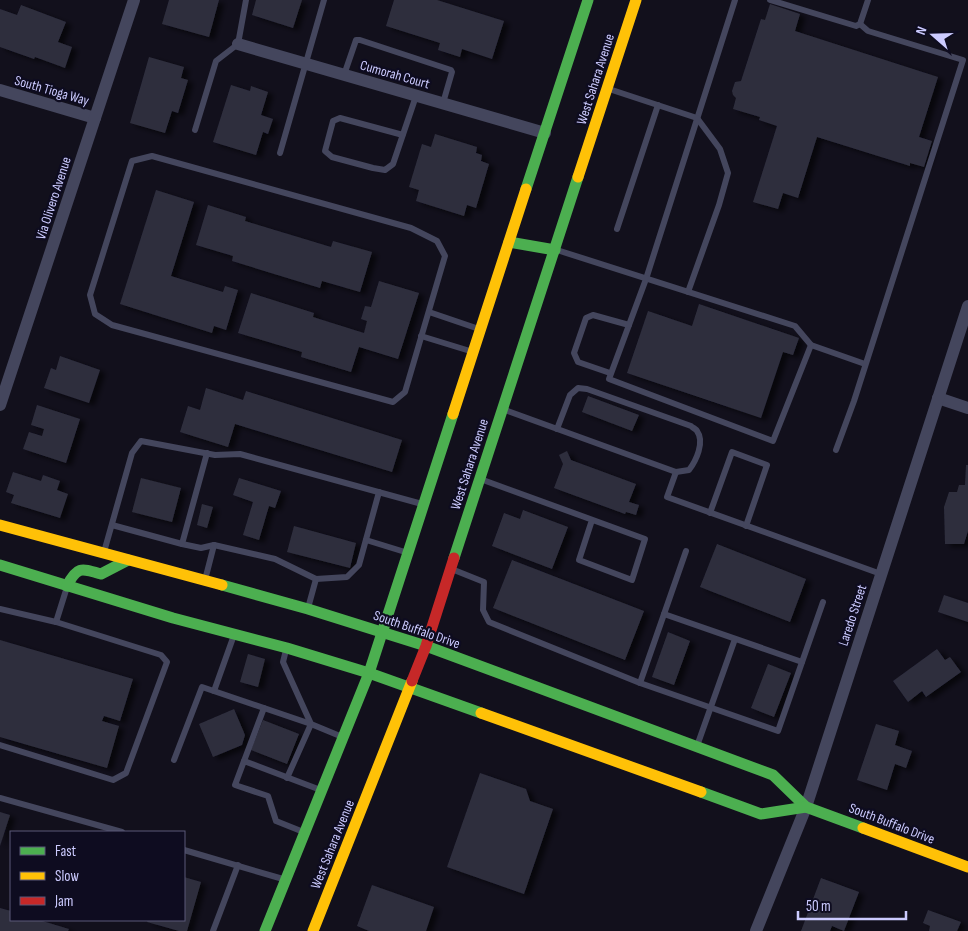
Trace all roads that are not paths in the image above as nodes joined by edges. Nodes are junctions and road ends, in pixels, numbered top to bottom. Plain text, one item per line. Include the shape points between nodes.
1 (246, 0) edge
2 (324, 0) edge
3 (588, 0) edge
4 (636, 0) edge
5 (735, 0) edge
6 (770, 0) edge
7 (868, 0) edge
8 (131, 1) edge
9 (860, 24) junction
10 (238, 44) junction
11 (305, 64) junction
12 (344, 75) junction
13 (608, 89) junction
14 (0, 90) edge
15 (416, 96) junction
16 (443, 103) junction
17 (658, 105) junction
18 (95, 118) junction
19 (697, 118) junction
20 (195, 130) dead end
21 (545, 133) junction
22 (403, 135) junction
23 (280, 153) dead end
24 (617, 229) dead end
25 (509, 242) junction
26 (555, 250) junction
27 (646, 279) junction
28 (688, 292) junction
29 (968, 306) edge
30 (428, 312) junction
31 (629, 325) junction
32 (481, 329) junction
33 (421, 336) junction
34 (811, 345) junction
35 (474, 352) junction
36 (865, 364) junction
37 (610, 373) junction
38 (938, 398) junction
39 (0, 405) edge
40 (968, 408) edge
41 (502, 409) junction
42 (557, 429) junction
43 (836, 450) dead end
44 (207, 453) junction
45 (676, 472) junction
46 (480, 479) junction
47 (379, 492) junction
48 (423, 505) junction
49 (710, 513) junction
50 (592, 520) junction
51 (112, 524) junction
52 (0, 525) edge
53 (746, 526) junction
54 (366, 540) junction
55 (182, 544) junction
56 (214, 545) junction
57 (686, 551) dead end
58 (408, 553) junction
59 (104, 554) junction
60 (128, 560) junction
61 (0, 565) edge
62 (451, 568) junction
63 (880, 574) junction
64 (316, 579) junction
65 (205, 581) junction
66 (68, 586) junction
67 (823, 602) dead end
68 (0, 609) edge
69 (308, 609) junction
70 (664, 614) junction
71 (56, 622) junction
72 (382, 632) junction
73 (234, 634) junction
74 (735, 639) junction
75 (426, 646) junction
76 (287, 648) junction
77 (802, 662) junction
78 (369, 673) junction
79 (640, 683) junction
80 (410, 687) junction
81 (214, 691) junction
82 (711, 707) junction
83 (264, 708) junction
84 (311, 724) junction
85 (343, 738) junction
86 (0, 745) edge
87 (697, 747) junction
88 (174, 760) dead end
89 (244, 761) junction
90 (287, 778) junction
91 (322, 790) junction
92 (0, 798) edge
93 (806, 807) junction
94 (118, 831) edge
95 (305, 832) junction
96 (185, 850) edge
97 (238, 865) junction
98 (968, 868) edge
99 (286, 880) junction
100 (213, 931) edge
101 (266, 931) edge
102 (313, 931) edge
103 (756, 931) edge

1 - 10 lane
2 - 11 lane
3 - 21 main road
4 - 13 main road, West Sahara Avenue
5 - 19 lane
6 - 9 lane via 856,26
7 - 9 lane
8 - 18 street, Via Olivero Avenue
9 - 36 lane via 868,31 963,60
10 - 11 street, Cumorah Court
10 - 20 lane via 216,61
11 - 12 street, Cumorah Court
11 - 23 lane
12 - 15 street, Cumorah Court
12 - 16 lane via 355,42 360,40 451,70
13 - 17 lane
13 - 26 main road, West Sahara Avenue
14 - 18 street, South Tioga Way
15 - 16 street, Cumorah Court
15 - 22 lane
16 - 21 street, Cumorah Court
17 - 19 lane
17 - 24 lane
18 - 39 street, Via Olivero Avenue
19 - 27 lane
19 - 28 lane via 720,149 728,173
21 - 25 main road
22 - 22 lane via 393,164 384,170 332,157 326,151 332,121 340,118
25 - 26 main road
25 - 32 main road
26 - 27 lane
26 - 41 main road, West Sahara Avenue
27 - 28 lane
27 - 31 lane
28 - 34 lane via 795,326
29 - 38 street, Laredo Street
30 - 32 lane
30 - 33 lane
30 - 33 lane via 445,256 437,241 411,228 152,156 132,161 90,295 95,314 112,325 393,402 405,392
31 - 37 lane
31 - 37 lane via 593,314 586,318 574,353 578,362
32 - 35 main road
33 - 35 lane
34 - 36 lane
34 - 37 lane via 773,441 608,379
35 - 48 main road
36 - 43 lane
38 - 40 street
38 - 63 street, Laredo Street
41 - 42 lane
41 - 46 main road, West Sahara Avenue
42 - 45 lane
42 - 45 lane via 570,395 578,388 587,388 691,426 698,432 701,440 693,464 689,470
44 - 47 lane via 240,454
44 - 51 lane via 141,441 132,453
44 - 55 lane
45 - 49 lane via 666,497
46 - 50 lane
46 - 62 main road, West Sahara Avenue
47 - 48 lane
47 - 54 lane
48 - 58 main road
49 - 53 lane
49 - 53 lane via 732,452 768,465
50 - 50 lane via 645,539 632,580 579,560
51 - 55 lane
51 - 59 lane
52 - 59 main road, South Buffalo Drive
53 - 63 lane
54 - 58 lane
54 - 64 lane via 359,566 347,577
55 - 56 lane via 201,548
56 - 64 lane via 275,559
56 - 65 lane
57 - 70 lane
58 - 72 main road
59 - 60 main road, South Buffalo Drive
60 - 65 main road, South Buffalo Drive
60 - 66 main road via 101,574 77,571
61 - 66 main road, South Buffalo Drive
62 - 75 main road, West Sahara Avenue
62 - 79 lane via 484,582 482,610 489,622
63 - 93 street, Laredo Street
64 - 69 lane
65 - 69 main road, South Buffalo Drive
66 - 71 lane
66 - 73 main road, South Buffalo Drive
67 - 77 lane
68 - 71 lane
69 - 72 main road, South Buffalo Drive
70 - 74 lane
70 - 79 lane
71 - 86 lane via 161,655 167,662 126,773 113,780
72 - 75 main road, South Buffalo Drive
72 - 78 main road
73 - 76 main road, South Buffalo Drive
73 - 81 lane
74 - 77 lane
74 - 82 lane
75 - 80 main road, West Sahara Avenue
75 - 87 main road, South Buffalo Drive
76 - 78 main road, South Buffalo Drive
76 - 84 lane via 283,662
77 - 82 lane via 778,731
78 - 80 main road, South Buffalo Drive
78 - 85 main road
79 - 82 lane
80 - 93 main road, South Buffalo Drive via 762,814
80 - 102 main road, West Sahara Avenue
81 - 83 lane
81 - 88 lane via 202,687
82 - 87 lane
83 - 84 lane
83 - 89 lane
84 - 85 lane
84 - 90 lane
85 - 91 main road
87 - 93 main road, South Buffalo Drive via 773,775
89 - 90 lane
89 - 95 lane via 235,785 268,796 276,821
90 - 91 lane
91 - 95 main road
92 - 94 lane
93 - 98 main road, South Buffalo Drive
93 - 103 street, Laredo Street
95 - 99 main road
96 - 97 lane
97 - 99 lane
97 - 100 lane
99 - 101 main road

